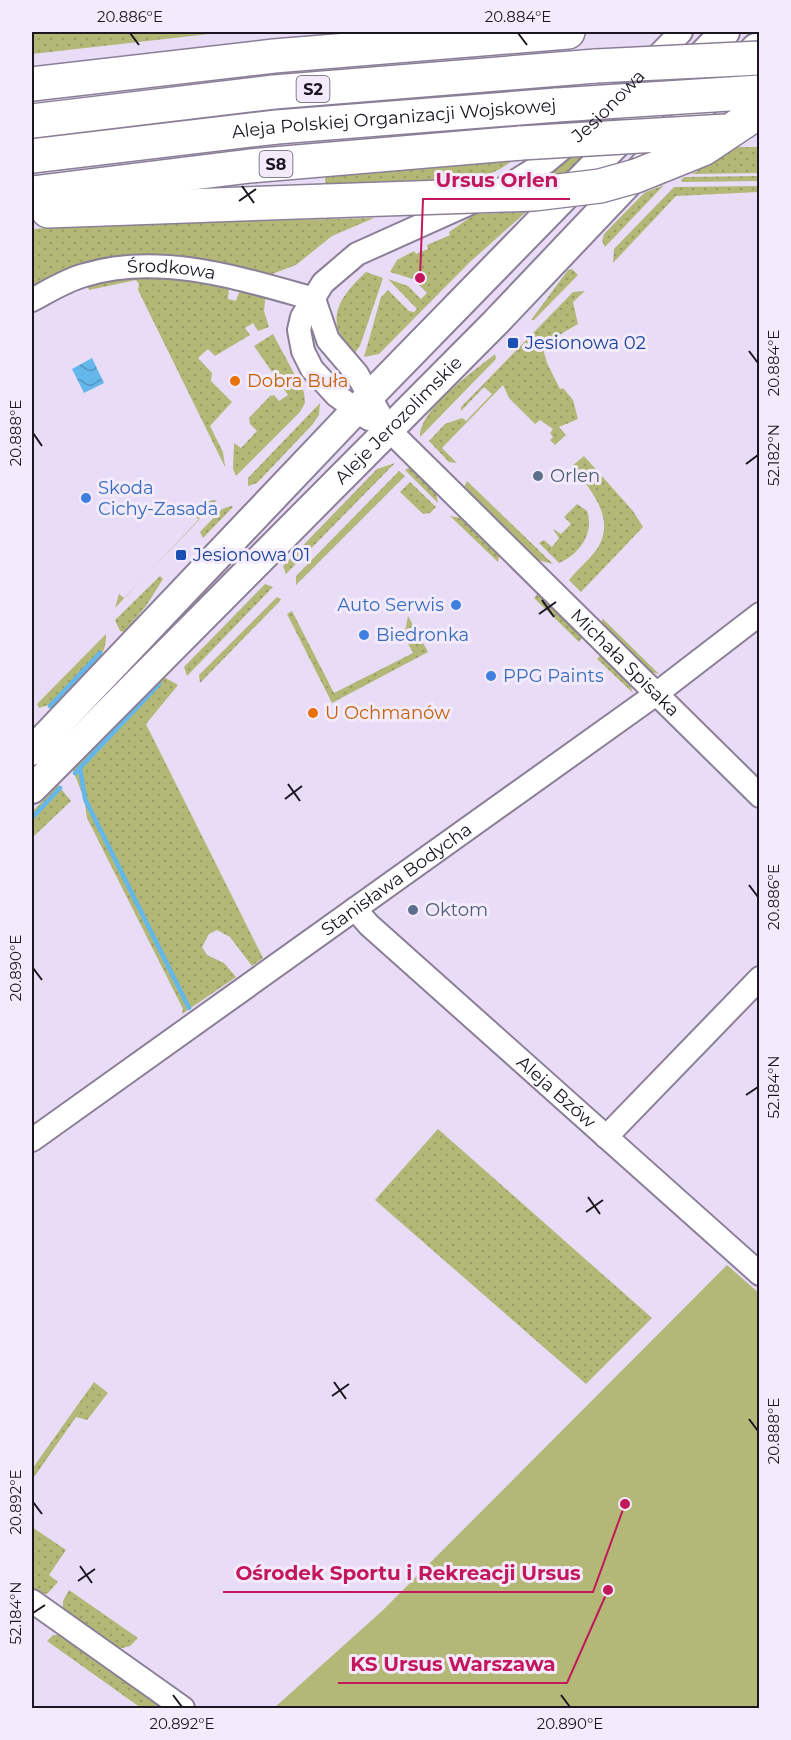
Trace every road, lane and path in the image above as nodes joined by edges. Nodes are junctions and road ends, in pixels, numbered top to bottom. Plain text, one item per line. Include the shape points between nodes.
1 (377, 32) edge
2 (568, 32) edge
3 (681, 32) edge
4 (725, 32) edge
5 (759, 45) edge
6 (274, 56) junction
7 (759, 58) edge
8 (32, 84) edge
9 (759, 92) edge
10 (32, 121) edge
11 (758, 123) edge
12 (32, 156) edge
13 (32, 193) edge
14 (32, 212) edge
15 (314, 299) junction
16 (32, 300) edge
17 (362, 403) junction
18 (388, 429) junction
19 (759, 614) edge
20 (656, 694) junction
21 (32, 751) edge
22 (32, 789) edge
23 (759, 796) edge
24 (355, 909) junction
25 (759, 978) edge
26 (606, 1137) junction
27 (32, 1140) edge
28 (759, 1274) edge
29 (32, 1600) edge
30 (183, 1708) edge

1 - 6 highway
2 - 6 highway
3 - 15 street, Jesionowa via 591,125 546,162 506,187 357,254 329,276
4 - 17 main road, Aleje Jerozolimskie
5 - 18 main road, Aleje Jerozolimskie via 496,322
6 - 8 highway
7 - 10 highway, Aleja Polskiej Organizacji Wojskowej / S2, bridge via 596,66 274,92
9 - 12 highway, Aleja Polskiej Organizacji Wojskowej / S2, bridge via 277,128
11 - 13 highway, S8, bridge via 262,165
11 - 14 highway, bridge via 636,176 600,186 534,194
15 - 16 street, Środkowa via 183,268 144,266 88,274
15 - 17 street via 328,340 357,374
15 - 17 street, Jesionowa via 300,324 303,351 320,378
17 - 18 street, Michała Spisaka
17 - 21 main road, Aleje Jerozolimskie
18 - 20 street, Michała Spisaka
18 - 22 main road, Aleje Jerozolimskie
19 - 20 street, Stanisława Bodycha
20 - 23 street, Michała Spisaka
20 - 24 street, Stanisława Bodycha
24 - 26 street, Aleja Bzów
24 - 27 street, Stanisława Bodycha
25 - 26 street
26 - 28 street, Aleja Bzów
29 - 30 street

